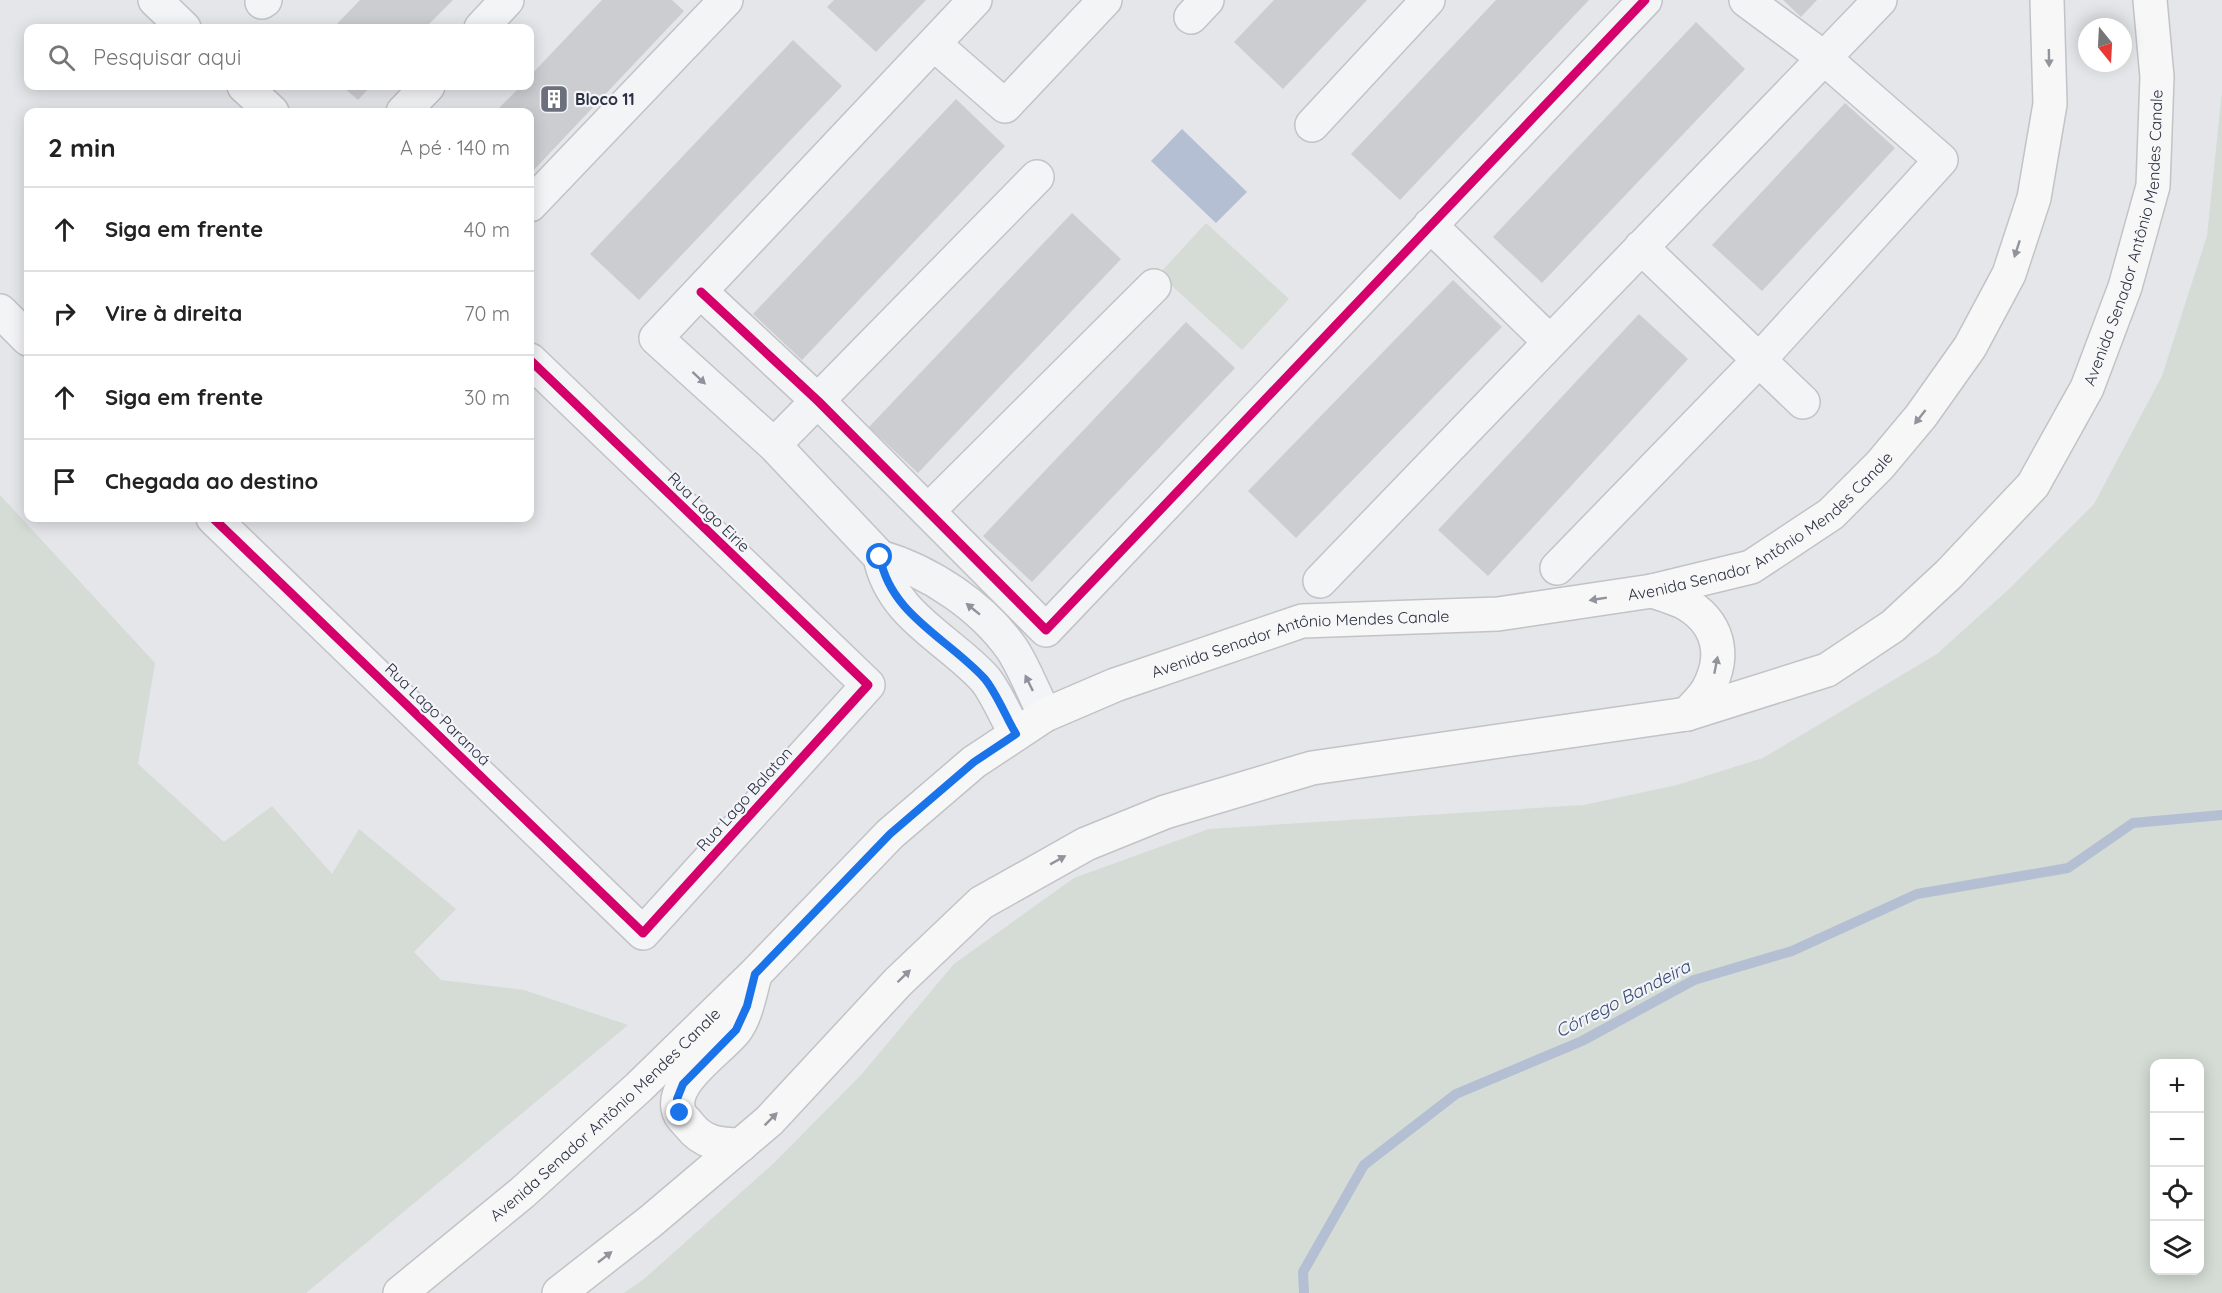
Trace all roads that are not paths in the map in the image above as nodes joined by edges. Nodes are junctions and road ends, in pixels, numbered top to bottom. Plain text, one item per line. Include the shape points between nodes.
1 (154, 0) edge
2 (507, 0) edge
3 (726, 0) edge
4 (975, 0) edge
5 (1105, 0) edge
6 (1428, 0) edge
7 (1645, 0) edge
8 (1746, 0) edge
9 (1880, 0) edge
10 (2047, 0) edge
11 (2150, 0) edge
12 (180, 24) edge
13 (485, 24) edge
14 (934, 44) junction
15 (1824, 58) junction
16 (248, 90) edge
17 (424, 90) edge
18 (268, 108) edge
19 (407, 108) edge
20 (1312, 125) dead end
21 (1037, 177) dead end
22 (534, 201) edge
23 (1430, 225) junction
24 (1641, 248) junction
25 (1154, 286) dead end
26 (701, 292) junction
27 (0, 311) edge
28 (24, 335) edge
29 (1550, 342) junction
30 (1759, 360) junction
31 (534, 364) edge
32 (818, 401) junction
33 (1803, 402) dead end
34 (774, 445) junction
35 (928, 511) junction
36 (217, 522) edge
37 (880, 557) junction
38 (1557, 568) dead end
39 (1320, 581) dead end
40 (1652, 591) junction
41 (868, 685) joint
42 (1687, 714) junction
43 (1045, 715) junction
44 (1016, 734) junction
45 (643, 933) joint
46 (755, 974) junction
47 (741, 1145) junction
48 (400, 1293) edge
49 (559, 1293) edge

1 - 12 street
2 - 13 street
3 - 22 street
4 - 14 street
5 - 14 street via 1005,106
6 - 20 street
7 - 23 street
8 - 15 street
9 - 15 street
10 -> 40 main road, Avenida Senador Antônio Mendes Canale via 2050,104 2034,198 2009,274 1970,347 1880,465 1831,514 1751,567
11 - 42 main road, Avenida Senador Antônio Mendes Canale via 2157,77 2153,186 2125,287 2087,388 2033,485 1949,574 1893,626 1827,670
14 - 26 street
15 - 24 street
15 - 30 street via 1941,160
16 - 18 street
17 - 19 street
21 - 32 street
23 - 29 street
23 - 35 street via 1046,630
24 - 29 street
24 - 30 street
25 - 35 street
26 - 32 street
26 -> 34 street via 656,338
27 - 28 street
29 - 39 street
30 - 33 street
30 - 38 street
31 - 41 street, Rua Lago Eirie
32 - 34 street
32 - 35 street
34 - 37 street
36 - 45 street, Rua Lago Paranoá
43 -> 37 street via 1013,651 985,619 927,576
37 - 44 street via 883,574 900,602 985,679
42 -> 40 main road via 1708,690 1718,665 1718,641 1707,621 1683,603
40 -> 43 main road, Avenida Senador Antônio Mendes Canale via 1498,614 1302,621 1115,685
41 - 45 street, Rua Lago Balaton
47 -> 42 main road, Avenida Senador Antônio Mendes Canale via 769,1121 898,982 981,903 1086,844 1165,812 1312,768
43 - 44 main road, Avenida Senador Antônio Mendes Canale
44 - 46 main road, Avenida Senador Antônio Mendes Canale via 974,762 890,834
46 - 47 main road via 736,1030 683,1084 677,1099 680,1113 697,1135 710,1142
46 - 48 main road, Avenida Senador Antônio Mendes Canale via 522,1193
49 -> 47 main road, Avenida Senador Antônio Mendes Canale

